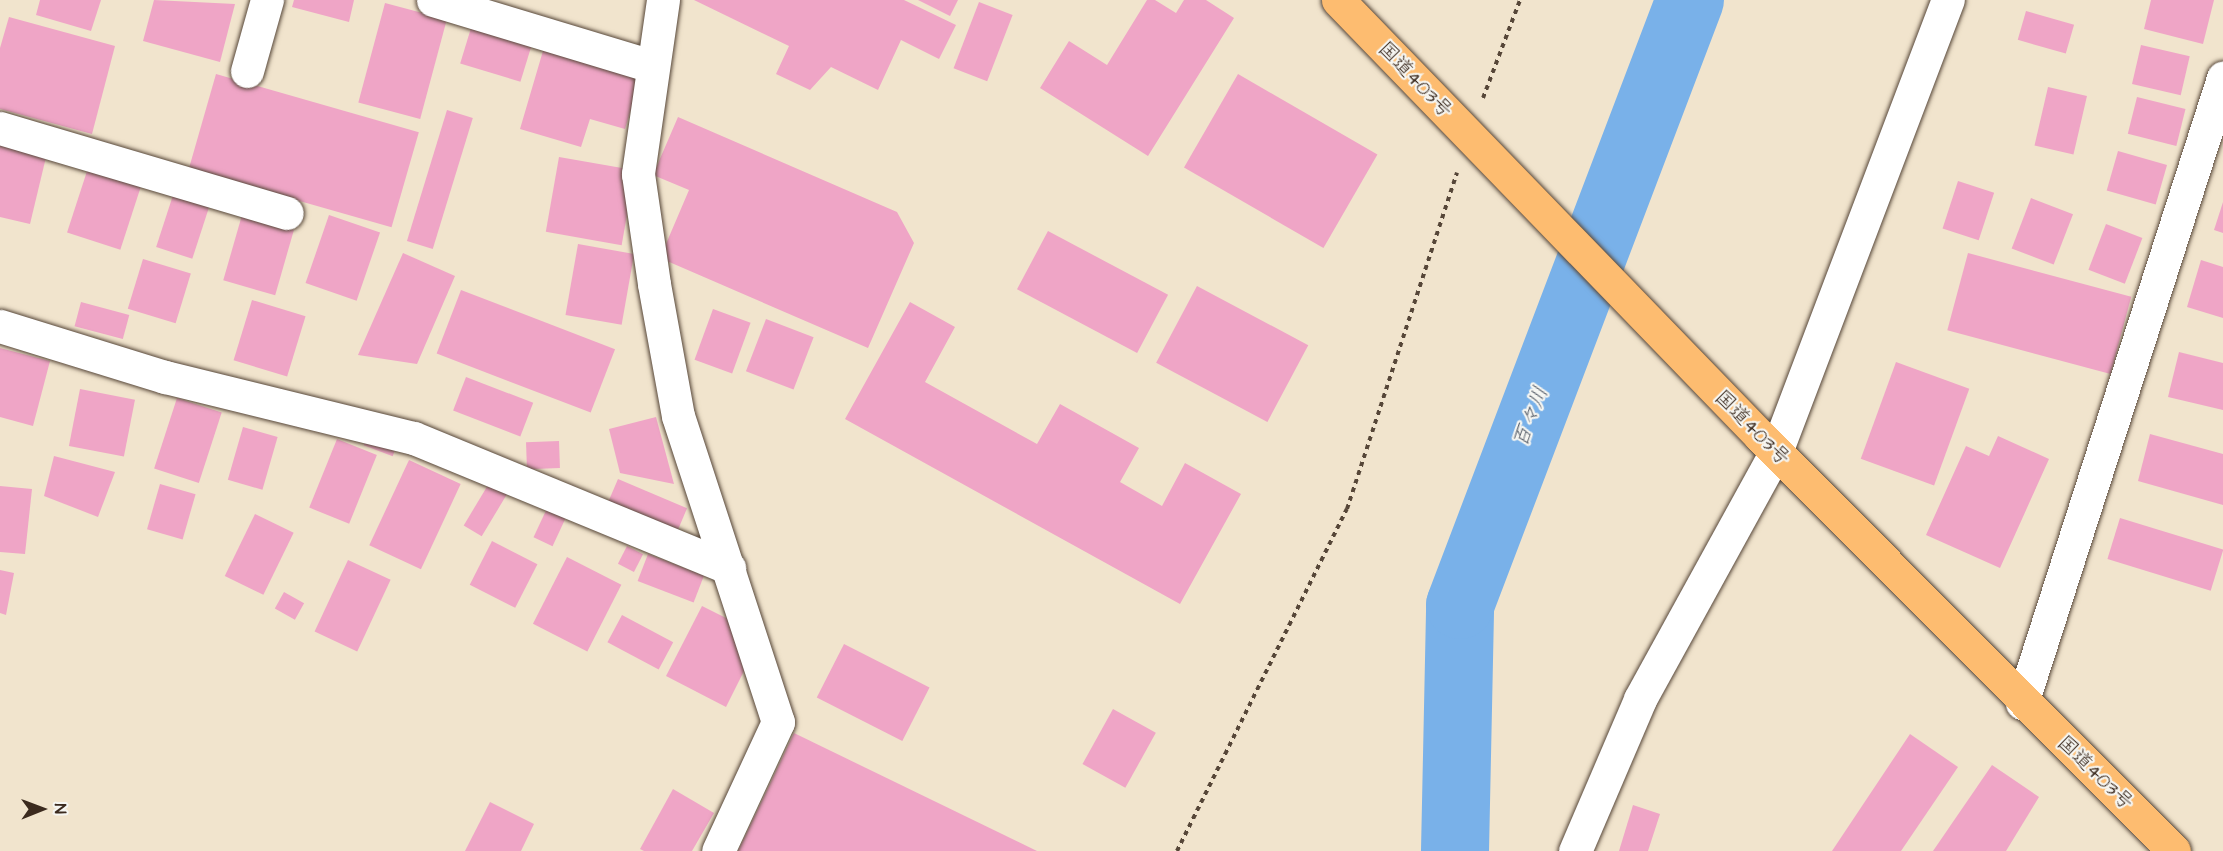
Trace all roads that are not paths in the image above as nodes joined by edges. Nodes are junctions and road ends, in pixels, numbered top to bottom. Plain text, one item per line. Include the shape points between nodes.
1 (267, 0) edge
2 (433, 0) edge
3 (663, 0) edge
4 (1338, 0) edge
5 (1948, 0) edge
6 (652, 66) junction
7 (247, 71) dead end
8 (2223, 78) edge
9 (0, 128) edge
10 (287, 213) dead end
11 (0, 327) edge
12 (1768, 444) junction
13 (729, 568) junction
14 (2022, 703) junction
15 (718, 851) edge
16 (1575, 851) edge
17 (2174, 851) edge

1 - 7 street
2 - 6 street
3 - 6 street
4 - 12 highway, 国道403号
5 - 12 street
6 - 13 street via 638,174 654,284 678,416
8 - 14 street
9 - 10 street
11 - 13 street via 165,377 414,438
12 - 14 highway, 国道403号
12 - 16 street via 1640,699
13 - 15 street via 778,722
14 - 17 highway, 国道403号

